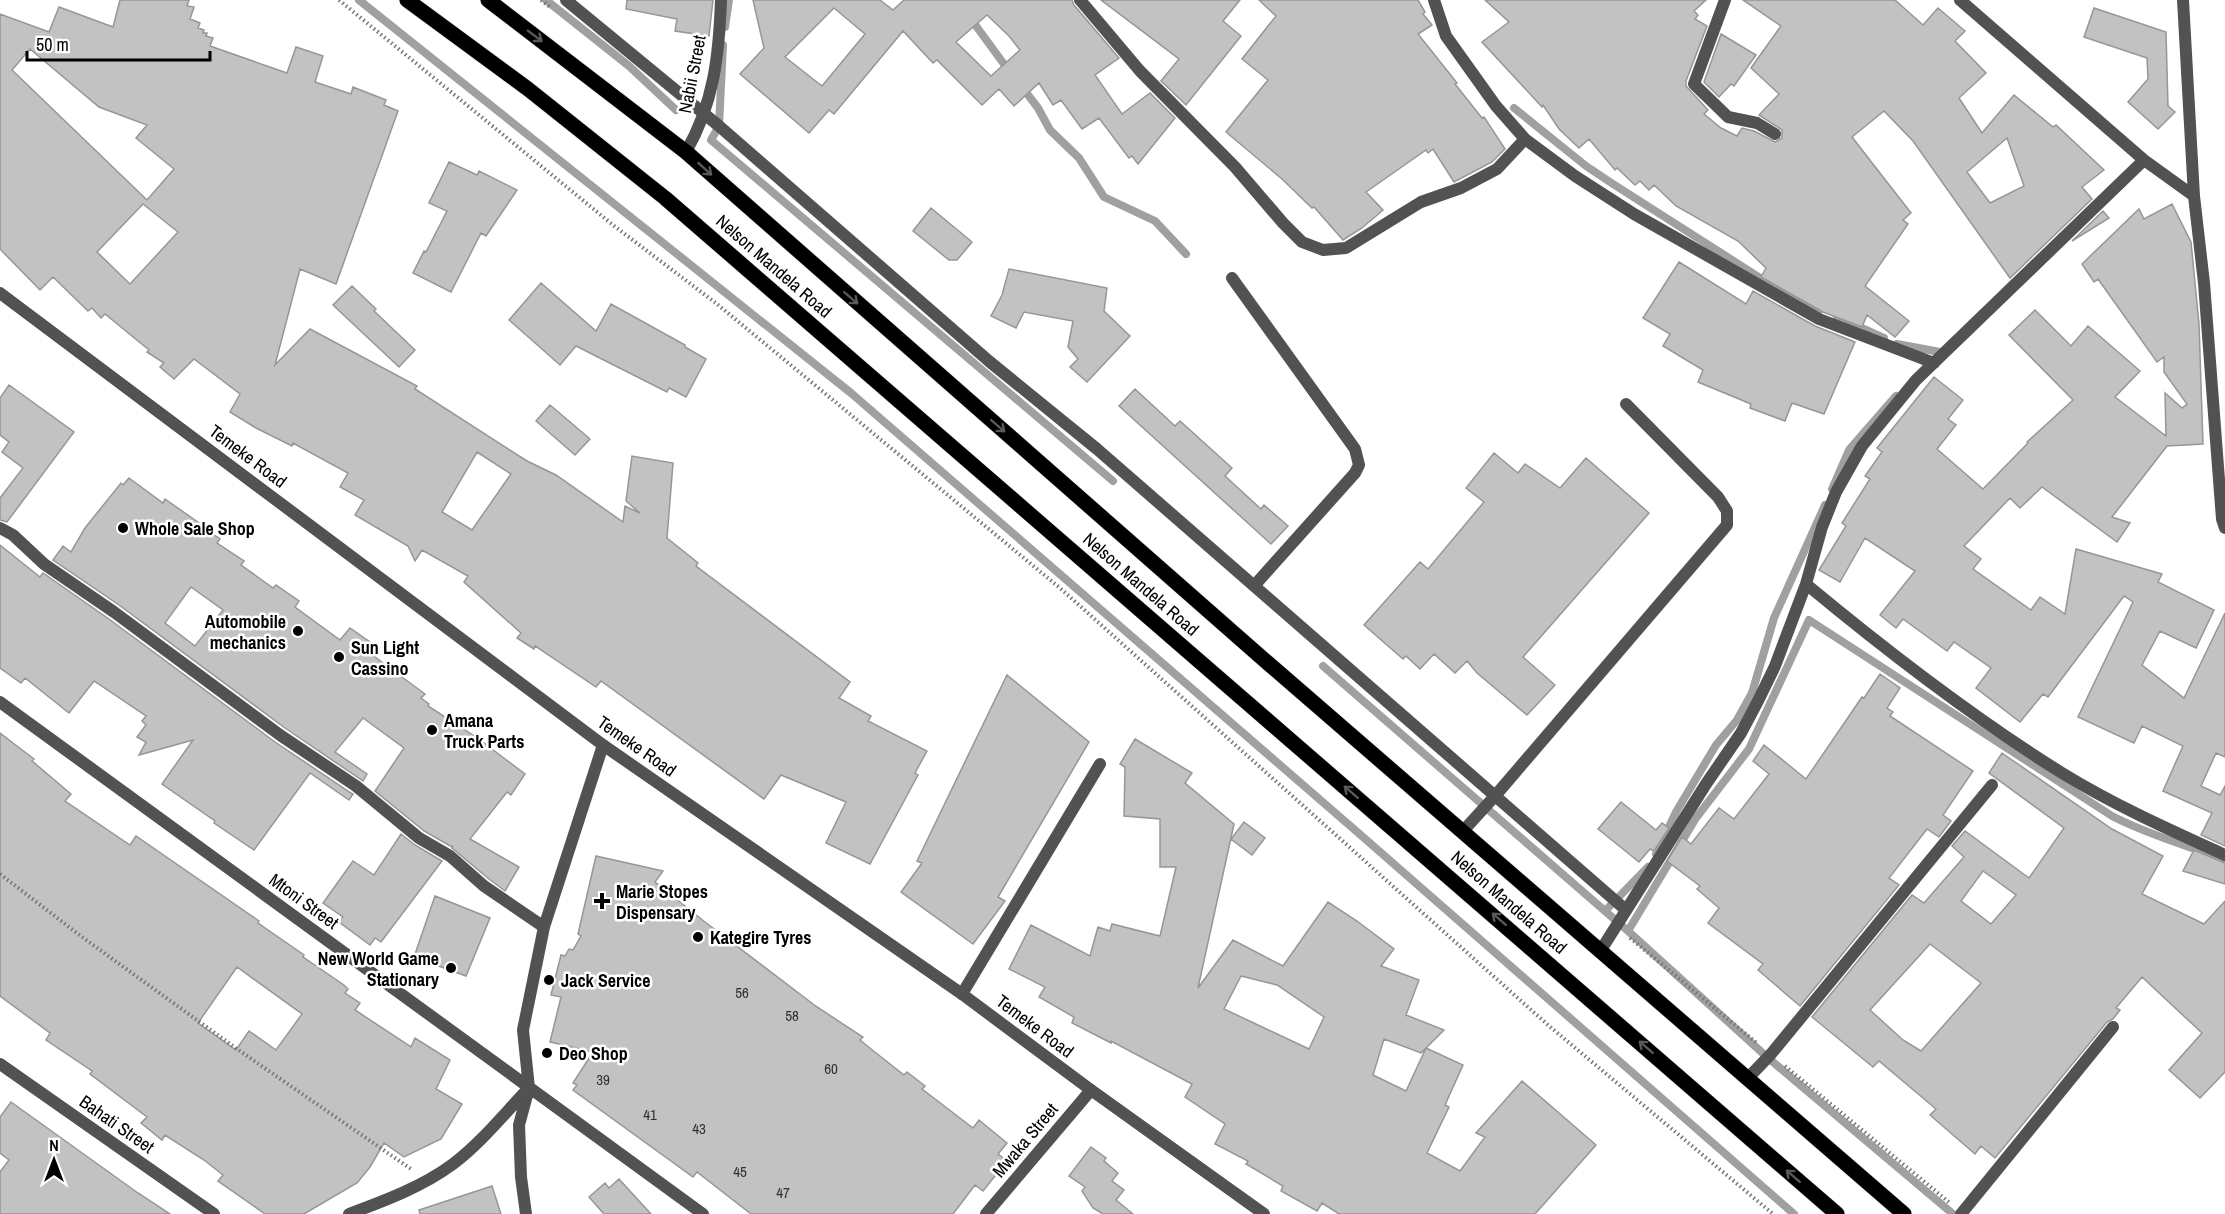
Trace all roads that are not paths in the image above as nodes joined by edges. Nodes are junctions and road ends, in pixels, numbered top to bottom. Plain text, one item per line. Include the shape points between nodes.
1 (407, 0) edge
2 (488, 0) edge
3 (566, 0) edge
4 (721, 0) edge
5 (1080, 0) edge
6 (1434, 0) edge
7 (1725, 0) edge
8 (1960, 0) edge
9 (2182, 0) edge
10 (705, 114) junction
11 (1775, 134) dead end
12 (1525, 140) junction
13 (686, 152) junction
14 (2144, 160) junction
15 (2194, 196) junction
16 (1232, 278) dead end
17 (0, 293) edge
18 (1934, 363) junction
19 (1626, 404) dead end
20 (0, 528) edge
21 (2225, 528) edge
22 (1806, 584) junction
23 (1254, 586) junction
24 (0, 702) edge
25 (603, 745) junction
26 (1100, 764) dead end
27 (1992, 785) dead end
28 (1495, 796) junction
29 (1463, 831) junction
30 (2225, 855) edge
31 (1626, 910) junction
32 (544, 927) junction
33 (1601, 950) junction
34 (962, 994) junction
35 (2113, 1027) dead end
36 (0, 1064) edge
37 (1748, 1078) junction
38 (529, 1088) junction
39 (1091, 1090) junction
40 (214, 1214) edge
41 (349, 1214) edge
42 (526, 1214) edge
43 (703, 1214) edge
44 (986, 1214) edge
45 (1264, 1214) edge
46 (1837, 1214) edge
47 (1904, 1214) edge
48 (1961, 1214) edge

46 -> 1 main road, Nelson Mandela Road via 665,198 528,89
2 -> 13 main road, Nelson Mandela Road
3 - 10 street
4 - 10 street, Nabii Street via 715,67
5 - 12 street via 1153,85 1235,167 1283,223 1302,242 1323,250 1346,248 1421,202 1461,188 1497,169
6 - 12 street via 1446,36
7 - 11 street via 1694,84 1728,117 1756,123
8 - 14 street
9 - 15 street
10 - 13 street, Nabii Street
10 - 23 street
12 - 18 street via 1634,214 1819,319
13 -> 29 main road, Nelson Mandela Road
14 - 15 street
14 - 18 street
15 - 21 street
16 - 23 street via 1355,449 1359,465
17 - 25 street, Temeke Road
18 - 22 street via 1898,400 1849,467 1822,527
19 - 28 street via 1718,497 1727,511 1727,525
20 - 32 street via 44,564 356,786 419,838 450,856 484,886
22 - 30 street via 1892,655 2063,774 2152,822
22 - 31 street via 1775,666 1741,732
23 - 28 street
24 - 38 street, Mtoni Street
25 - 32 street
25 - 34 street, Temeke Road
26 - 34 street
27 - 37 street
28 - 29 street
28 - 31 street
29 - 33 main road, Nelson Mandela Road
31 - 33 street
32 - 38 street via 524,1030
33 - 37 main road, Nelson Mandela Road
34 - 39 street, Temeke Road
35 - 48 street
36 - 40 street, Bahati Street
37 - 47 main road, Nelson Mandela Road
38 - 41 street via 453,1164 392,1198
38 - 42 street via 519,1125
38 - 43 street, Mtoni Street
39 - 44 street, Mwaka Street
39 - 45 street, Temeke Road

